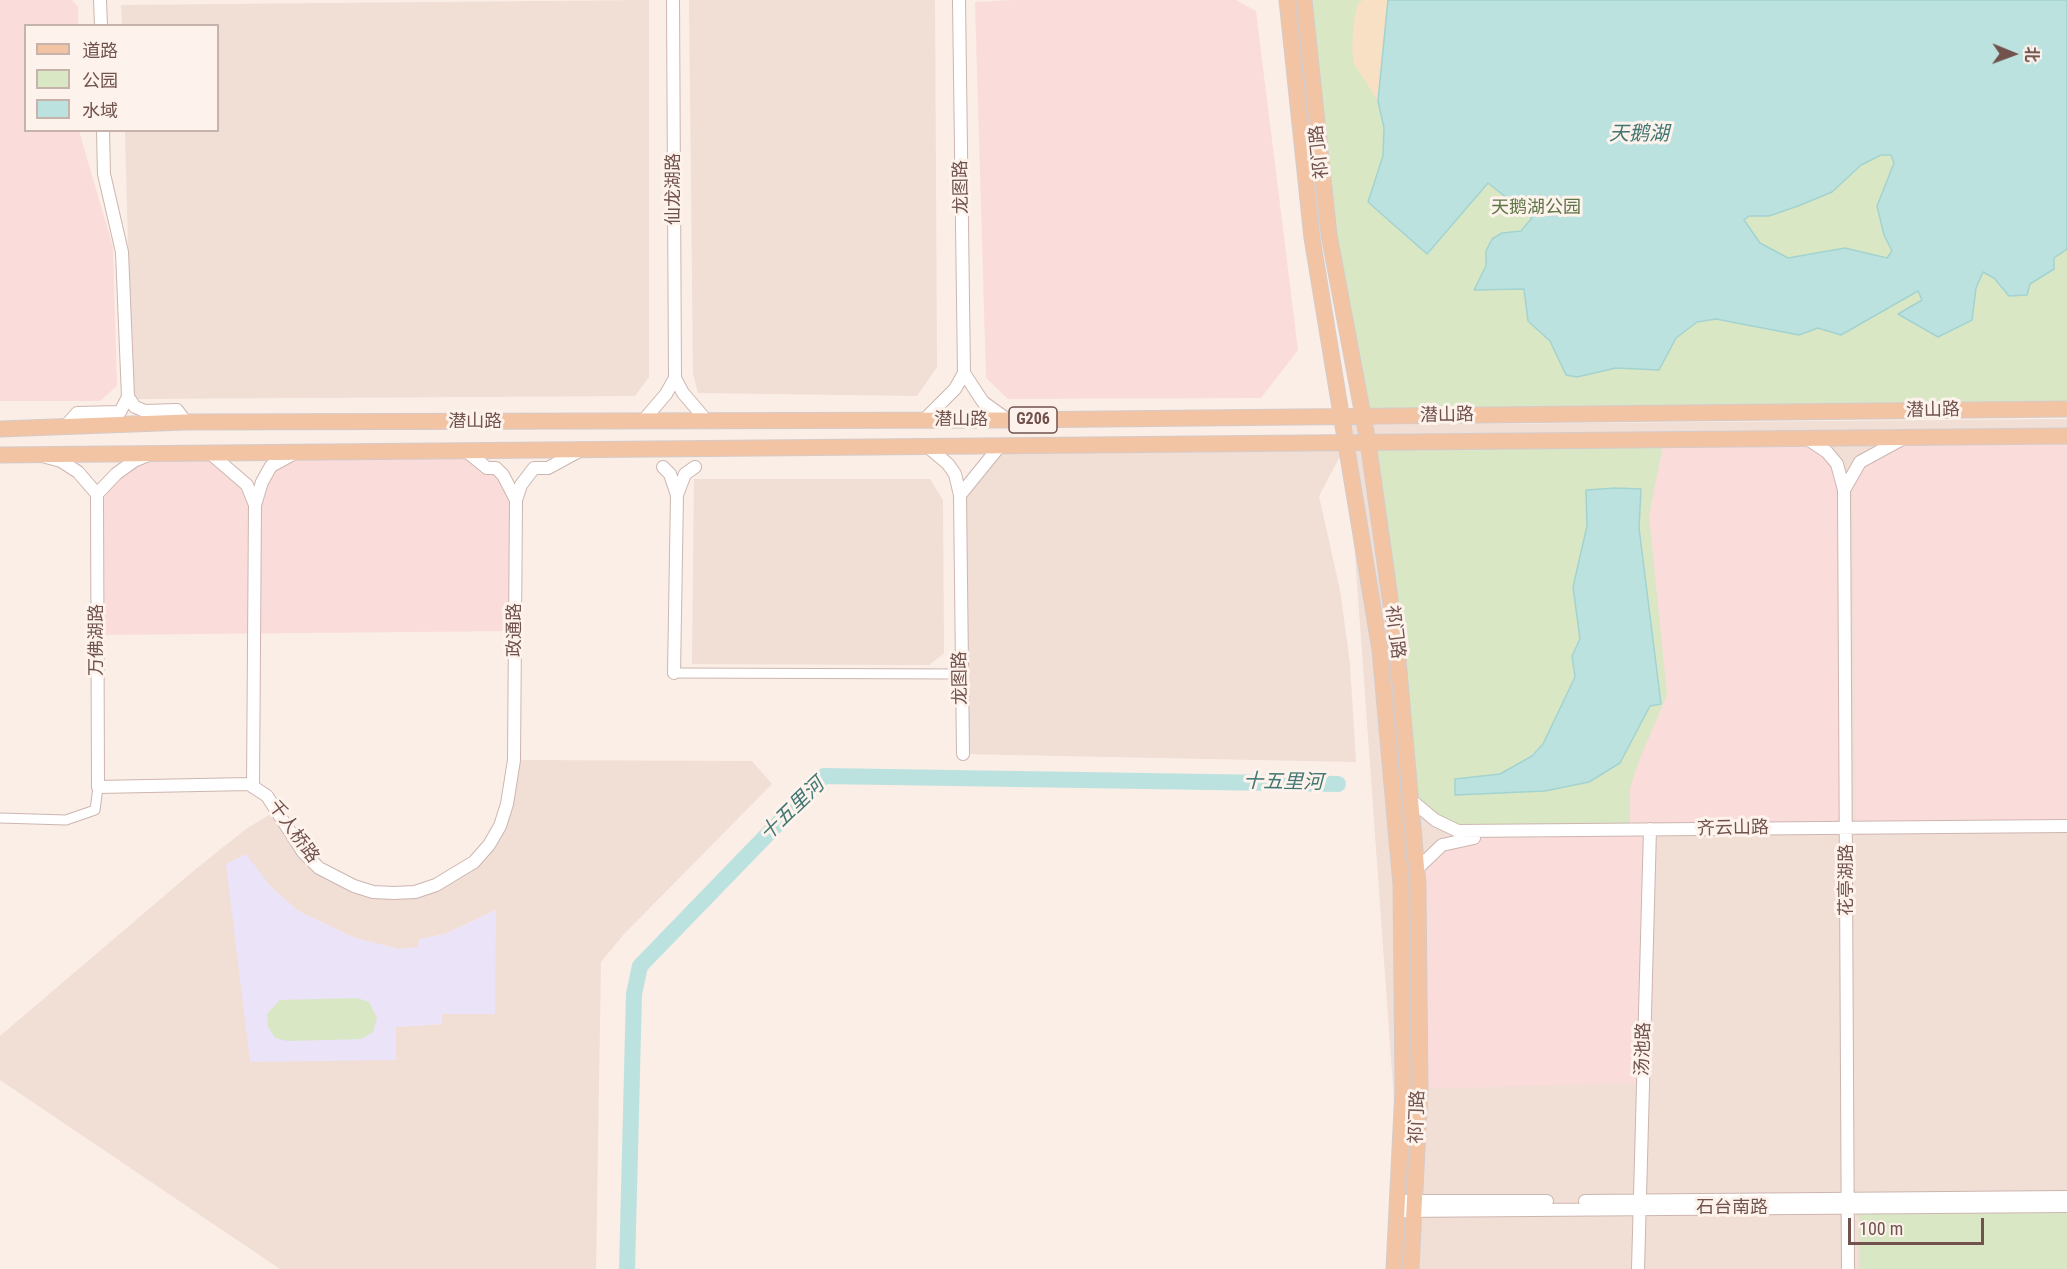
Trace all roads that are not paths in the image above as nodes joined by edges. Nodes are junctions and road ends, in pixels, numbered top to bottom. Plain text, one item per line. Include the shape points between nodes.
1 (100, 0) edge
2 (673, 0) edge
3 (959, 0) edge
4 (1304, 0) edge
5 (1285, 2) edge
6 (101, 24) edge
7 (103, 132) edge
8 (964, 373) junction
9 (675, 378) junction
10 (128, 397) junction
11 (2067, 410) edge
12 (1343, 417) junction
13 (1363, 417) junction
14 (706, 420) junction
15 (924, 420) junction
16 (1008, 420) junction
17 (186, 422) junction
18 (642, 422) junction
19 (65, 427) junction
20 (0, 429) edge
21 (2067, 436) edge
22 (1806, 438) junction
23 (1906, 438) junction
24 (1347, 442) junction
25 (1368, 442) junction
26 (999, 447) junction
27 (929, 448) junction
28 (581, 449) junction
29 (465, 450) junction
30 (295, 452) junction
31 (152, 454) junction
32 (211, 454) junction
33 (0, 455) edge
34 (39, 455) junction
35 (663, 467) dead end
36 (695, 467) dead end
37 (1845, 490) junction
38 (97, 494) junction
39 (677, 495) junction
40 (960, 495) junction
41 (516, 500) junction
42 (255, 505) junction
43 (674, 673) joint
44 (960, 674) junction
45 (963, 754) dead end
46 (514, 760) joint
47 (98, 787) junction
48 (253, 787) junction
49 (1410, 799) junction
50 (0, 818) edge
51 (2067, 826) edge
52 (1846, 831) junction
53 (2067, 832) edge
54 (1653, 833) junction
55 (1417, 869) junction
56 (2067, 1197) edge
57 (1848, 1203) junction
58 (1642, 1204) junction
59 (1397, 1206) junction
60 (1414, 1206) junction
61 (2067, 1206) edge
62 (1394, 1269) edge
63 (1411, 1269) edge
64 (1638, 1269) edge
65 (1644, 1269) edge
66 (1848, 1269) edge

1 - 6 street
2 - 9 street, 仙龙湖路
3 - 8 street, 龙图路
4 - 13 main road, 祁门路 via 1329,235
5 - 12 main road, 祁门路 via 1312,238
7 - 10 street via 104,174 122,252
8 - 15 street via 956,388
8 - 16 street via 983,402
9 - 14 street
9 - 18 street
10 - 17 street via 135,407 145,411 177,410
10 - 19 street via 120,412 77,413
11 - 13 main road, 潜山路 / G206
12 - 13 main road, 潜山路 / G206
12 - 16 main road, 潜山路 / G206
12 - 24 main road, 祁门路
13 - 25 main road, 祁门路
14 - 15 main road, 潜山路 / G206
14 - 18 main road, 潜山路 / G206
15 - 16 main road, 潜山路 / G206
17 - 18 main road, 潜山路 / G206
17 - 19 main road, 潜山路 / G206
19 - 20 main road, 潜山路 / G206
21 - 23 main road, 潜山路 / G206
22 - 23 main road, 潜山路 / G206
22 - 25 main road, 潜山路 / G206
22 - 37 street, 花亭湖路 via 1837,464
23 - 37 street, 花亭湖路 via 1860,462
24 - 25 main road, 潜山路 / G206
24 - 26 main road, 潜山路 / G206
24 - 59 main road, 祁门路 via 1380,650 1401,885 1403,1089
25 - 49 main road, 祁门路 via 1397,648
26 - 27 main road, 潜山路 / G206
26 - 40 street
27 - 28 main road, 潜山路 / G206
27 - 40 street, 龙图路 via 952,469
28 - 29 main road, 潜山路 / G206
28 - 41 street via 548,468 534,468
29 - 30 main road, 潜山路 / G206
29 - 41 street via 487,468 496,468
30 - 32 main road, 潜山路 / G206
30 - 42 street via 271,466
31 - 32 main road, 潜山路 / G206
31 - 34 main road, 潜山路 / G206
31 - 38 street via 134,460
32 - 42 street via 247,484
33 - 34 main road, 潜山路 / G206
34 - 38 street via 61,461 78,472
35 - 39 street via 670,474
36 - 39 street via 685,474
37 - 52 street, 花亭湖路
38 - 47 street, 万佛湖路
39 - 43 street
40 - 44 street, 龙图路
41 - 46 street, 政通路
42 - 48 street
43 - 44 street
44 - 45 street, 龙图路
46 - 48 street, 千人桥路 via 507,804 489,845 455,875 415,892 373,892 336,879 319,868 303,852 267,796
47 - 48 street, 千人桥路 via 237,783
47 - 50 street via 95,810 66,820
49 - 54 street, 齐云山路 via 1435,820 1458,831
49 - 55 main road, 祁门路
51 - 52 street, 齐云山路
52 - 53 street
52 - 54 street, 齐云山路
52 - 57 street, 花亭湖路
54 - 55 street via 1465,838 1442,845
54 - 58 street, 汤池路
55 - 60 main road, 祁门路 via 1419,1089
56 - 57 street, 石台南路
57 - 58 street, 石台南路
57 - 61 street, 石台南路
57 - 66 street, 花亭湖路
58 - 60 street, 石台南路
58 - 64 street, 汤池路
58 - 65 street, 汤池路
59 - 60 street, 石台南路
59 - 62 main road, 祁门路
60 - 63 main road, 祁门路

